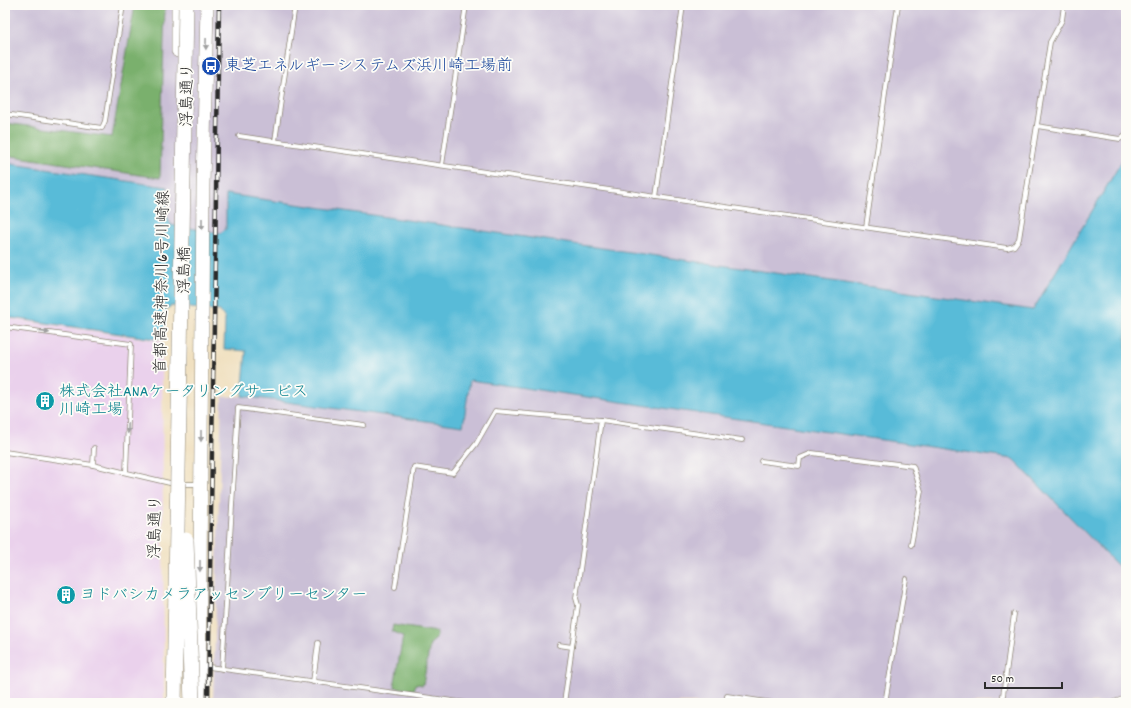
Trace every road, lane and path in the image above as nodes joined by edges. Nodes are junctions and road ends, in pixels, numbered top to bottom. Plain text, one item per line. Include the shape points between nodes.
1 (123, 5) edge
2 (178, 5) edge
3 (186, 5) edge
4 (194, 5) edge
5 (207, 5) edge
6 (295, 5) edge
7 (466, 5) edge
8 (683, 5) edge
9 (898, 5) edge
10 (1064, 5) edge
11 (5, 114) edge
12 (1037, 126) junction
13 (1126, 134) edge
14 (239, 136) dead end
15 (275, 141) junction
16 (442, 165) junction
17 (178, 182) joint
18 (202, 185) joint
19 (656, 197) junction
20 (866, 227) junction
21 (5, 327) edge
22 (175, 351) joint
23 (601, 420) junction
24 (364, 425) dead end
25 (742, 440) dead end
26 (94, 448) dead end
27 (5, 452) edge
28 (761, 461) dead end
29 (92, 465) junction
30 (126, 472) junction
31 (174, 484) junction
32 (201, 484) junction
33 (185, 519) junction
34 (911, 545) dead end
35 (906, 579) dead end
36 (395, 587) dead end
37 (1014, 614) dead end
38 (318, 643) dead end
39 (560, 645) dead end
40 (572, 647) junction
41 (186, 664) dead end
42 (200, 666) junction
43 (222, 669) junction
44 (313, 682) junction
45 (1126, 698) edge
46 (173, 703) edge
47 (182, 703) edge
48 (192, 703) edge
49 (199, 703) edge
50 (467, 703) edge
51 (564, 703) edge
52 (726, 703) edge
53 (774, 703) edge
54 (885, 703) edge
55 (1002, 703) edge
56 (1111, 703) edge

1 - 11 lane via 102,128
2 - 17 highway, 浮島通り
3 - 46 highway, 首都高速神奈川6号川崎線, bridge
4 - 33 highway, 首都高速神奈川6号川崎線
5 -> 18 highway, 浮島通り
6 - 15 lane
7 - 16 lane
8 - 19 lane
9 - 20 lane
10 - 12 lane via 1062,20 1050,42
12 - 13 lane via 1120,139
12 - 20 lane via 1019,239 1014,246 1007,248
14 - 15 lane
15 - 16 lane
16 - 19 lane
17 - 22 highway, 浮島橋
18 -> 32 highway, 浮島橋
19 - 20 lane
21 -> 30 lane via 131,344
22 - 31 highway, 浮島通り
23 - 25 lane
23 - 36 lane via 495,411 476,444 453,473 414,468
23 - 40 lane via 576,598 578,605
24 - 43 lane via 238,408
26 - 29 lane
27 - 29 lane
28 - 34 lane via 799,466 800,458 812,453 914,466 921,492
29 - 30 lane
30 - 31 lane
31 - 32 lane
31 - 46 highway, 浮島通り via 176,662
32 -> 42 highway
33 - 47 highway, 首都高速神奈川6号川崎線, bridge
33 - 48 highway, bridge
35 - 54 lane
37 - 55 lane
38 - 44 lane
39 - 40 lane
40 - 51 lane
41 - 42 lane
42 - 43 lane
42 - 49 highway
43 - 44 lane
44 - 50 lane
45 - 56 lane
52 - 53 lane via 727,696

